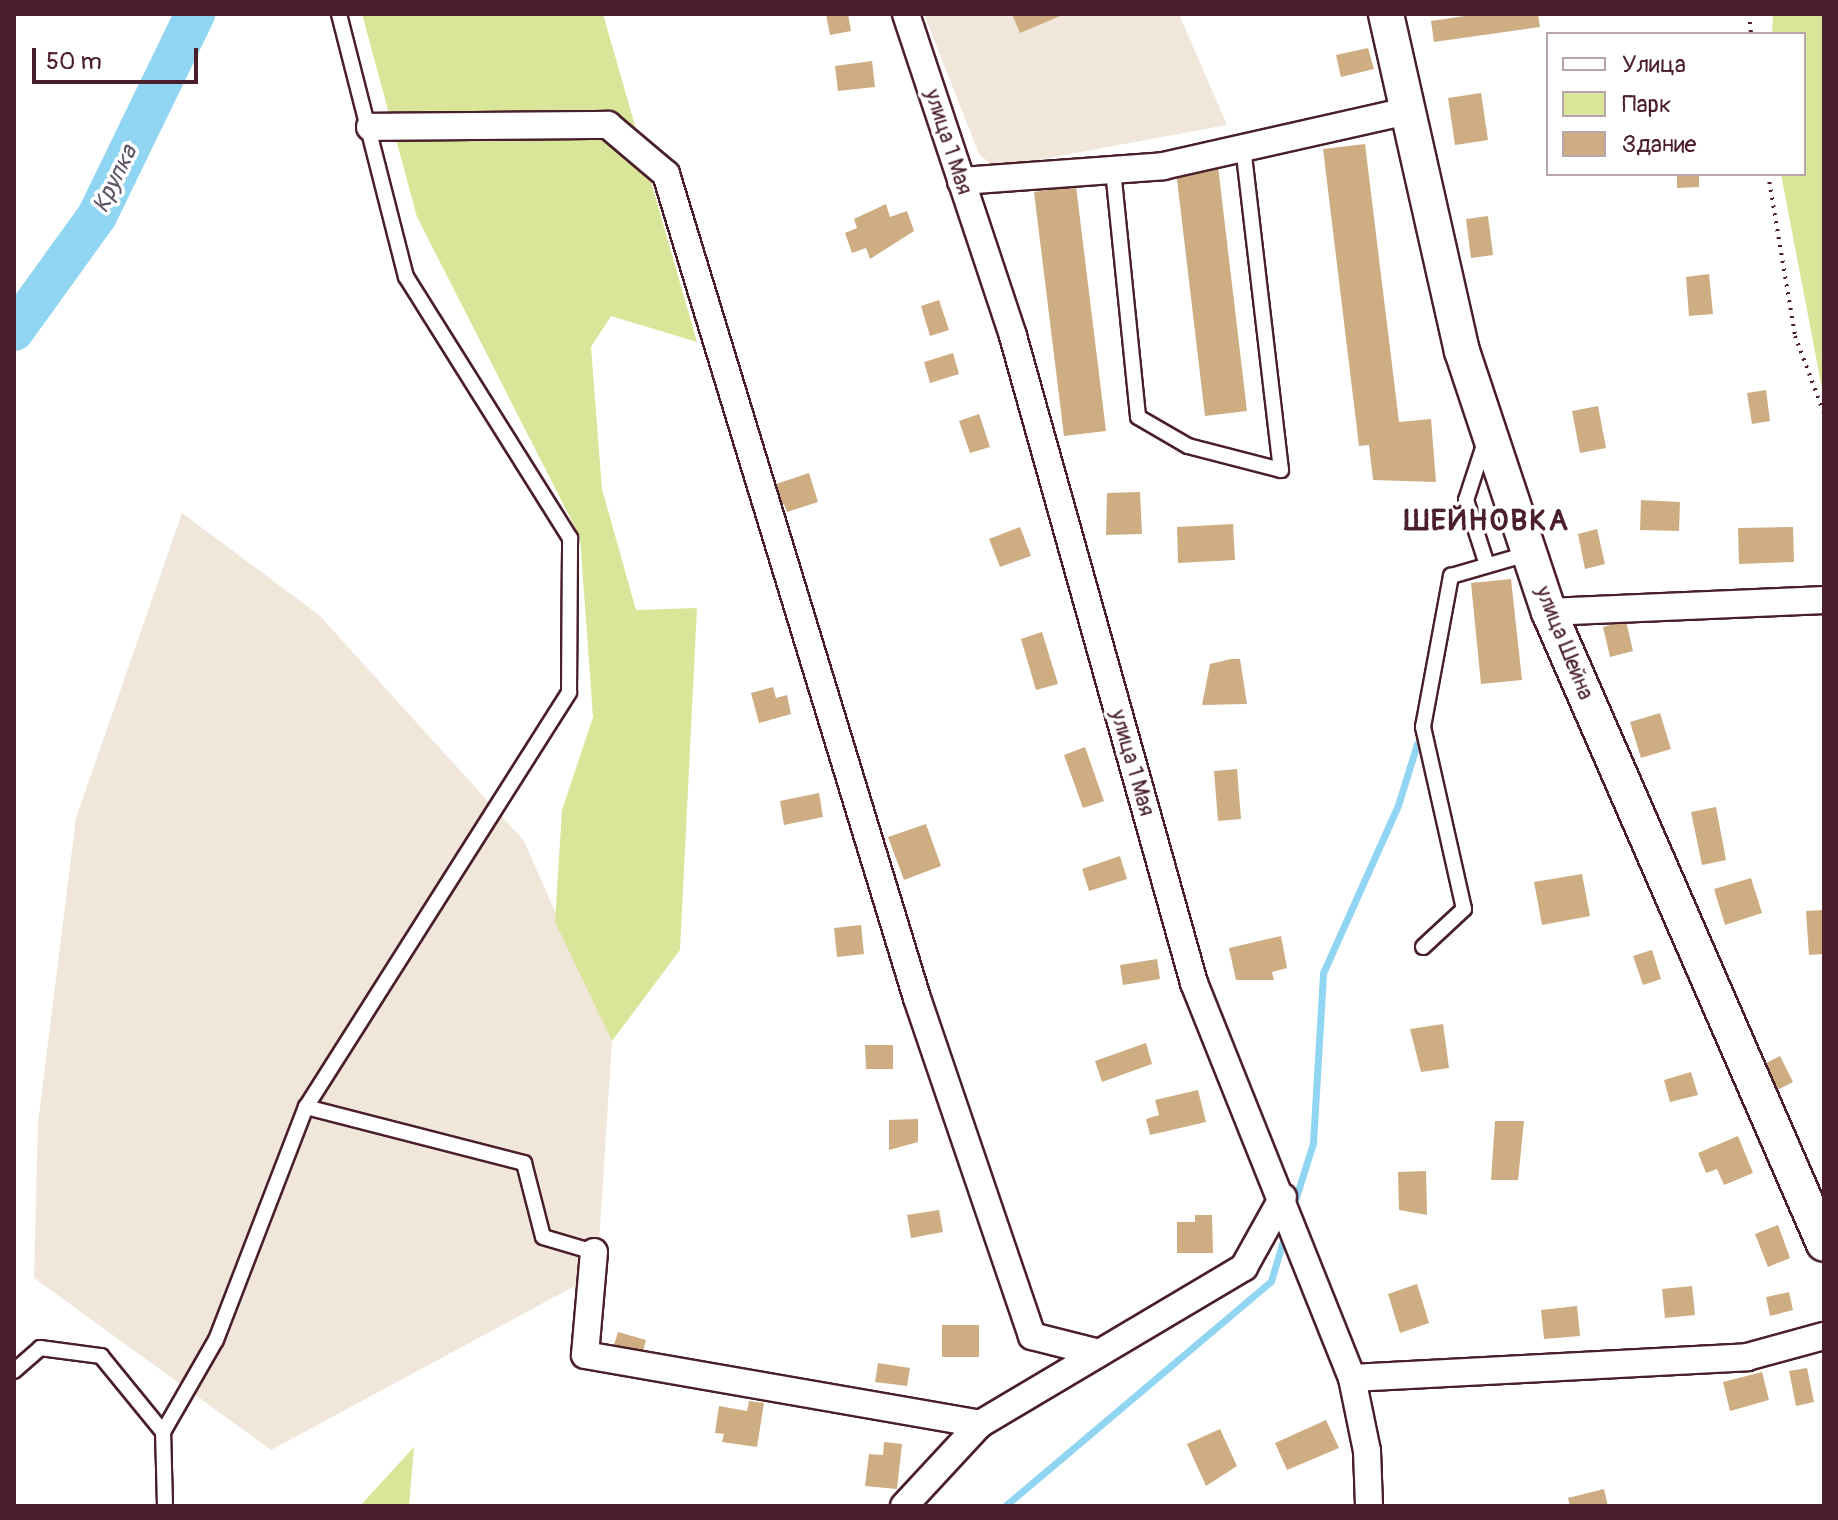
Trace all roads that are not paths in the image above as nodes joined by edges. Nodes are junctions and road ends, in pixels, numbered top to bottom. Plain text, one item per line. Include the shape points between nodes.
1 (339, 14) edge
2 (906, 14) edge
3 (1386, 14) edge
4 (1408, 111) junction
5 (370, 127) junction
6 (1243, 148) junction
7 (1113, 170) junction
8 (961, 181) junction
9 (1489, 430) junction
10 (1530, 553) junction
11 (1487, 565) junction
12 (1824, 600) edge
13 (1549, 612) junction
14 (1423, 947) dead end
15 (306, 1107) junction
16 (1283, 1197) junction
17 (1824, 1244) edge
18 (594, 1252) joint
19 (1824, 1336) edge
20 (1099, 1353) junction
21 (14, 1371) edge
22 (1352, 1378) junction
23 (980, 1424) junction
24 (163, 1432) junction
25 (165, 1506) edge
26 (904, 1506) edge
27 (1369, 1506) edge

1 - 5 lane
2 - 8 street, улица 1 Мая
3 - 4 street, улица Шейна
4 - 6 street
4 - 9 street, улица Шейна via 1462,351
5 - 15 lane via 406,277 570,538 569,692
5 - 20 street via 608,125 666,174 917,998 1032,1336
6 - 7 street
6 - 7 lane via 1281,470 1188,446 1138,417
7 - 8 street
8 - 16 street, улица 1 Мая via 1013,336 1194,983
9 - 10 street, улица Шейна
9 - 11 lane via 1466,500
10 - 11 lane
10 - 13 street, улица Шейна
11 - 14 lane via 1451,576 1423,727 1464,909
12 - 13 street
13 - 17 street, улица Шейна
15 - 18 lane via 524,1163 543,1237
15 - 24 lane via 216,1340
16 - 20 street via 1244,1267
16 - 22 street, улица 1 Мая
18 - 23 street via 585,1355
19 - 22 street via 1747,1357
20 - 23 street
21 - 24 lane via 40,1348 101,1356
22 - 27 street, улица 1 Мая via 1367,1451
23 - 26 street
24 - 25 lane

